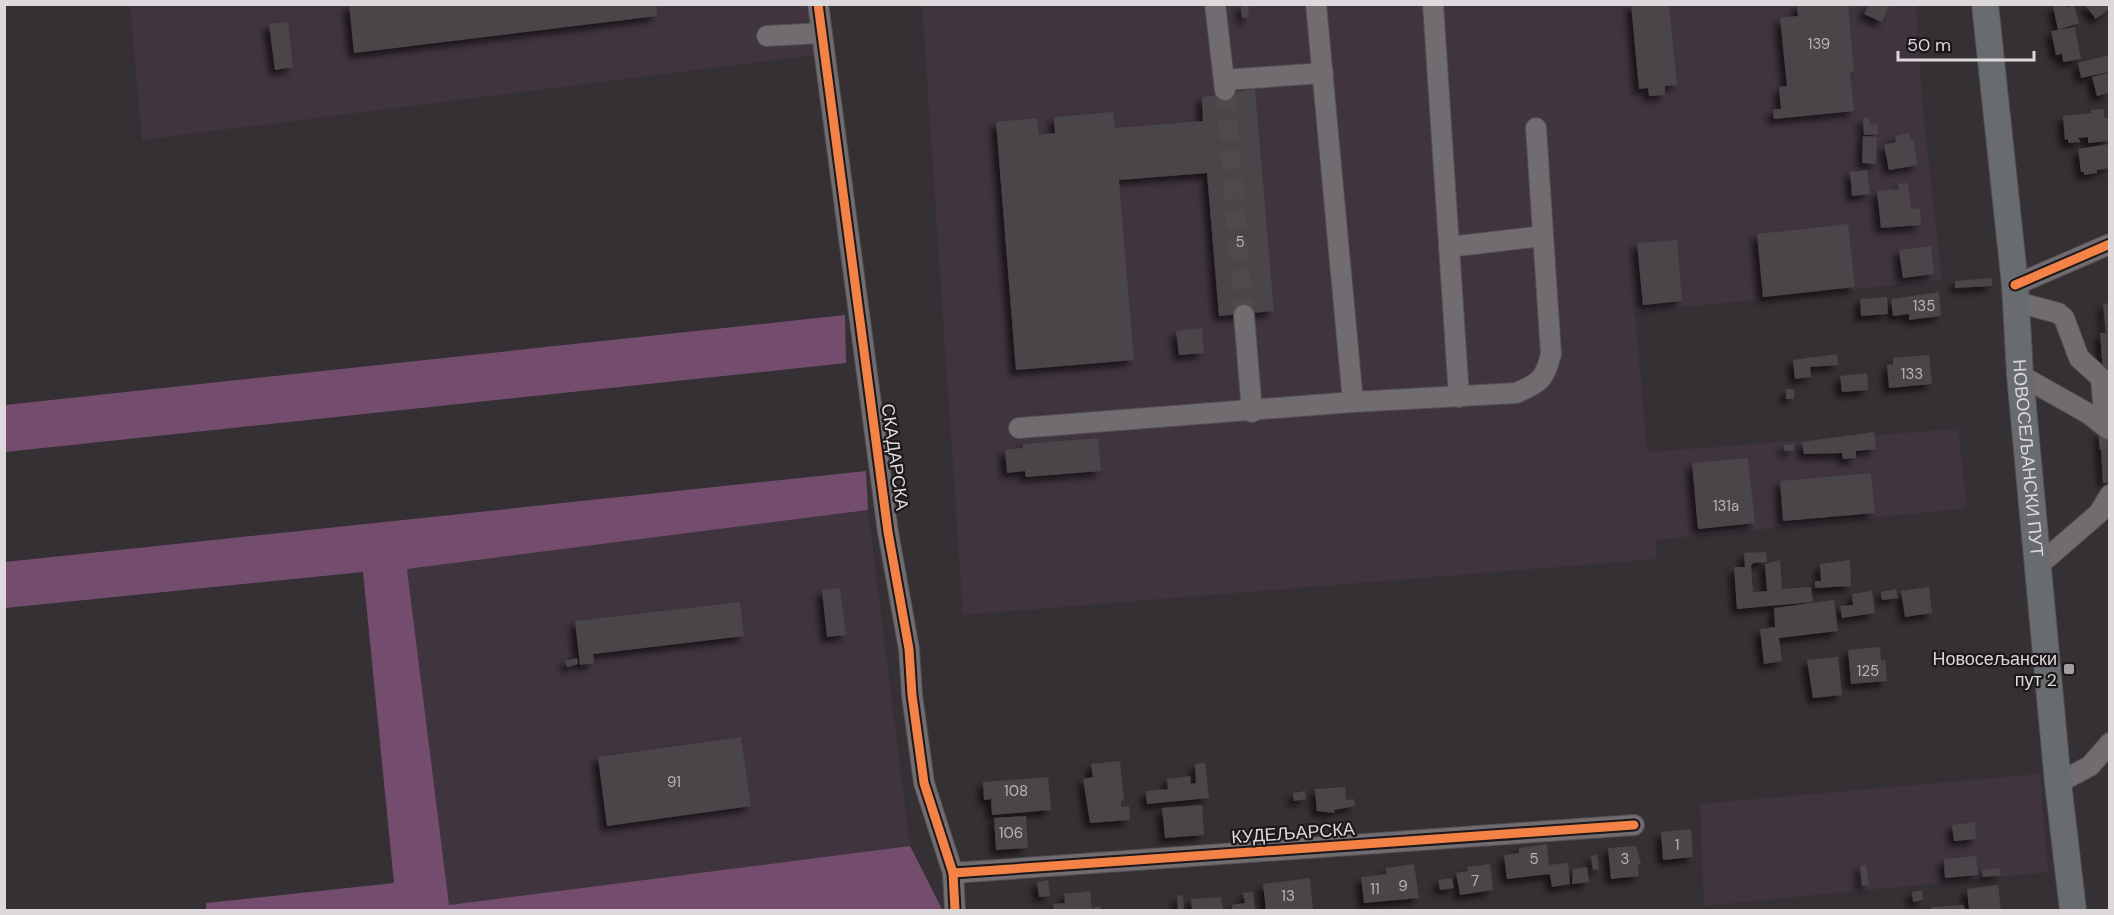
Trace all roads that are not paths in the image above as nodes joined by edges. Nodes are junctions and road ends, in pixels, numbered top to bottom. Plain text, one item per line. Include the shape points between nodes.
1 (818, 4) edge
2 (1215, 4) edge
3 (1316, 4) edge
4 (1433, 4) edge
5 (1985, 4) edge
6 (822, 33) junction
7 (767, 36) dead end
8 (1323, 73) junction
9 (1536, 128) dead end
10 (1543, 236) junction
11 (2109, 244) edge
12 (1449, 247) junction
13 (2016, 293) junction
14 (1244, 315) tunnel mouth
15 (2020, 375) junction
16 (1459, 397) junction
17 (1353, 402) junction
18 (1252, 412) junction
19 (2107, 426) edge
20 (1019, 428) dead end
21 (2109, 495) edge
22 (2039, 565) junction
23 (2109, 743) edge
24 (2058, 783) junction
25 (1634, 825) dead end
26 (953, 873) junction
27 (955, 910) edge
28 (2073, 910) edge

1 - 6 street, СКАДАРСКА
2 - 8 street via 1224,85
3 - 8 street
4 - 12 street
5 - 13 main road, НОВОСЕЉАНСКИ ПУТ
6 - 7 street
6 - 26 street, СКАДАРСКА via 888,532 900,653 912,695 924,783
8 - 17 street
9 - 10 street
10 - 12 street
10 - 16 street via 1551,354 1546,373 1536,384 1516,393
11 - 13 street
12 - 16 street
13 - 15 main road, НОВОСЕЉАНСКИ ПУТ
13 - 19 street via 2058,313 2067,322 2079,358 2101,378
14 - 18 street
15 - 19 street
15 - 22 main road, НОВОСЕЉАНСКИ ПУТ
16 - 17 street
17 - 18 street
18 - 20 street
21 - 22 street via 2099,513
22 - 24 main road, НОВОСЕЉАНСКИ ПУТ
23 - 24 street via 2090,766
24 - 28 main road, НОВОСЕЉАНСКИ ПУТ
25 - 26 street, КУДЕЉАРСКА
26 - 27 street, СКАДАРСКА

